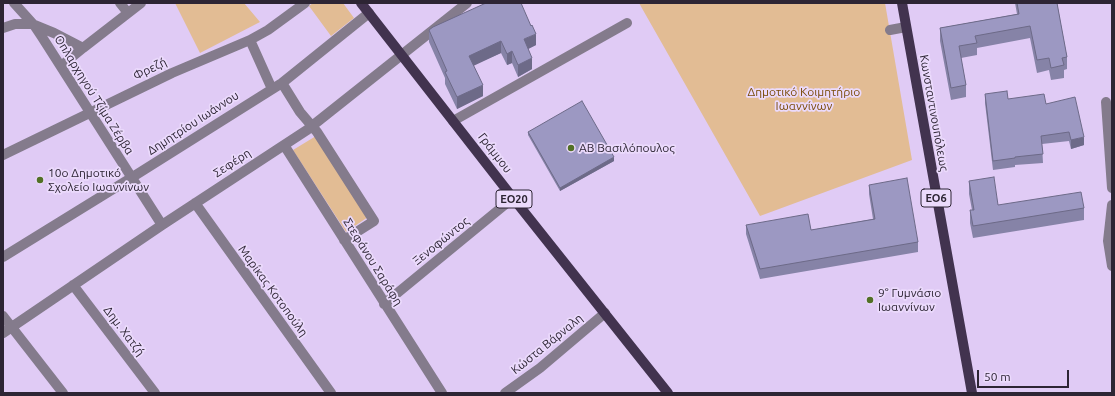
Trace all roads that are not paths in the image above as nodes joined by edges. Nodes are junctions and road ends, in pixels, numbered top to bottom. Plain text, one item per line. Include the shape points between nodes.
1 (14, 3) edge
2 (120, 3) edge
3 (141, 3) edge
4 (305, 3) edge
5 (361, 3) edge
6 (467, 3) edge
7 (902, 3) edge
8 (128, 13) junction
9 (369, 14) junction
10 (627, 23) dead end
11 (34, 25) junction
12 (906, 27) junction
13 (3, 28) edge
14 (890, 30) dead end
15 (250, 40) junction
16 (83, 48) junction
17 (402, 54) junction
18 (61, 66) junction
19 (282, 82) junction
20 (272, 89) junction
21 (1106, 102) dead end
22 (90, 113) junction
23 (453, 121) junction
24 (312, 126) junction
25 (284, 145) junction
26 (3, 155) edge
27 (131, 178) junction
28 (1112, 188) edge
29 (513, 198) junction
30 (195, 203) junction
31 (1112, 205) edge
32 (162, 225) junction
33 (344, 240) junction
34 (3, 257) edge
35 (1112, 266) edge
36 (73, 285) junction
37 (384, 304) junction
38 (605, 313) junction
39 (3, 316) edge
40 (12, 327) junction
41 (3, 333) edge
42 (63, 393) edge
43 (155, 393) edge
44 (331, 393) edge
45 (442, 393) edge
46 (505, 393) edge
47 (668, 393) edge
48 (972, 393) edge

1 - 11 street, Οπλαρχηγού Τζίμα Ζέρβα
2 - 8 street
3 - 8 street
4 - 15 street, Φρεζή
5 - 9 main road, Γράμμου / ΕΟ20
6 - 17 street, Σεφέρη
7 - 12 main road, Κωνσταντινουπόλεως / ΕΟ6
8 - 16 street
9 - 17 main road, Γράμμου / ΕΟ20
9 - 19 street, Δημητρίου Ιωάννου
10 - 23 street
11 - 13 street via 15,24
11 - 16 street
11 - 18 street, Οπλαρχηγού Τζίμα Ζέρβα
12 - 14 street
12 - 48 main road, Κωνσταντινουπόλεως / ΕΟ6
15 - 20 street
15 - 22 street, Φρεζή
16 - 18 street
17 - 23 main road, Γράμμου / ΕΟ20
17 - 24 street, Σεφέρη
18 - 22 street, Οπλαρχηγού Τζίμα Ζέρβα
19 - 20 street, Δημητρίου Ιωάννου
19 - 24 street via 300,112
20 - 27 street, Δημητρίου Ιωάννου
21 - 28 street
22 - 26 street, Φρεζή
22 - 27 street, Οπλαρχηγού Τζίμα Ζέρβα
23 - 29 main road, Γράμμου / ΕΟ20
24 - 25 street, Σεφέρη
24 - 33 street via 374,221
25 - 30 street, Σεφέρη
25 - 33 street, Στεφάνου Σαράφη
27 - 32 street, Οπλαρχηγού Τζίμα Ζέρβα
27 - 34 street, Δημητρίου Ιωάννου
29 - 37 street, Ξενοφώντος
29 - 38 main road, Γράμμου / ΕΟ20
30 - 32 street, Σεφέρη
30 - 44 street, Μαρίκας Κοτοπούλη
31 - 35 street via 1108,241
32 - 36 street, Σεφέρη
33 - 37 street, Στεφάνου Σαράφη
36 - 40 street, Σεφέρη
36 - 43 street, Δημ. Χατζή
37 - 45 street, Στεφάνου Σαράφη
38 - 46 street, Κώστα Βάρναλη via 540,368
38 - 47 main road, Γράμμου / ΕΟ20
39 - 40 street
40 - 41 street, Σεφέρη
40 - 42 street

